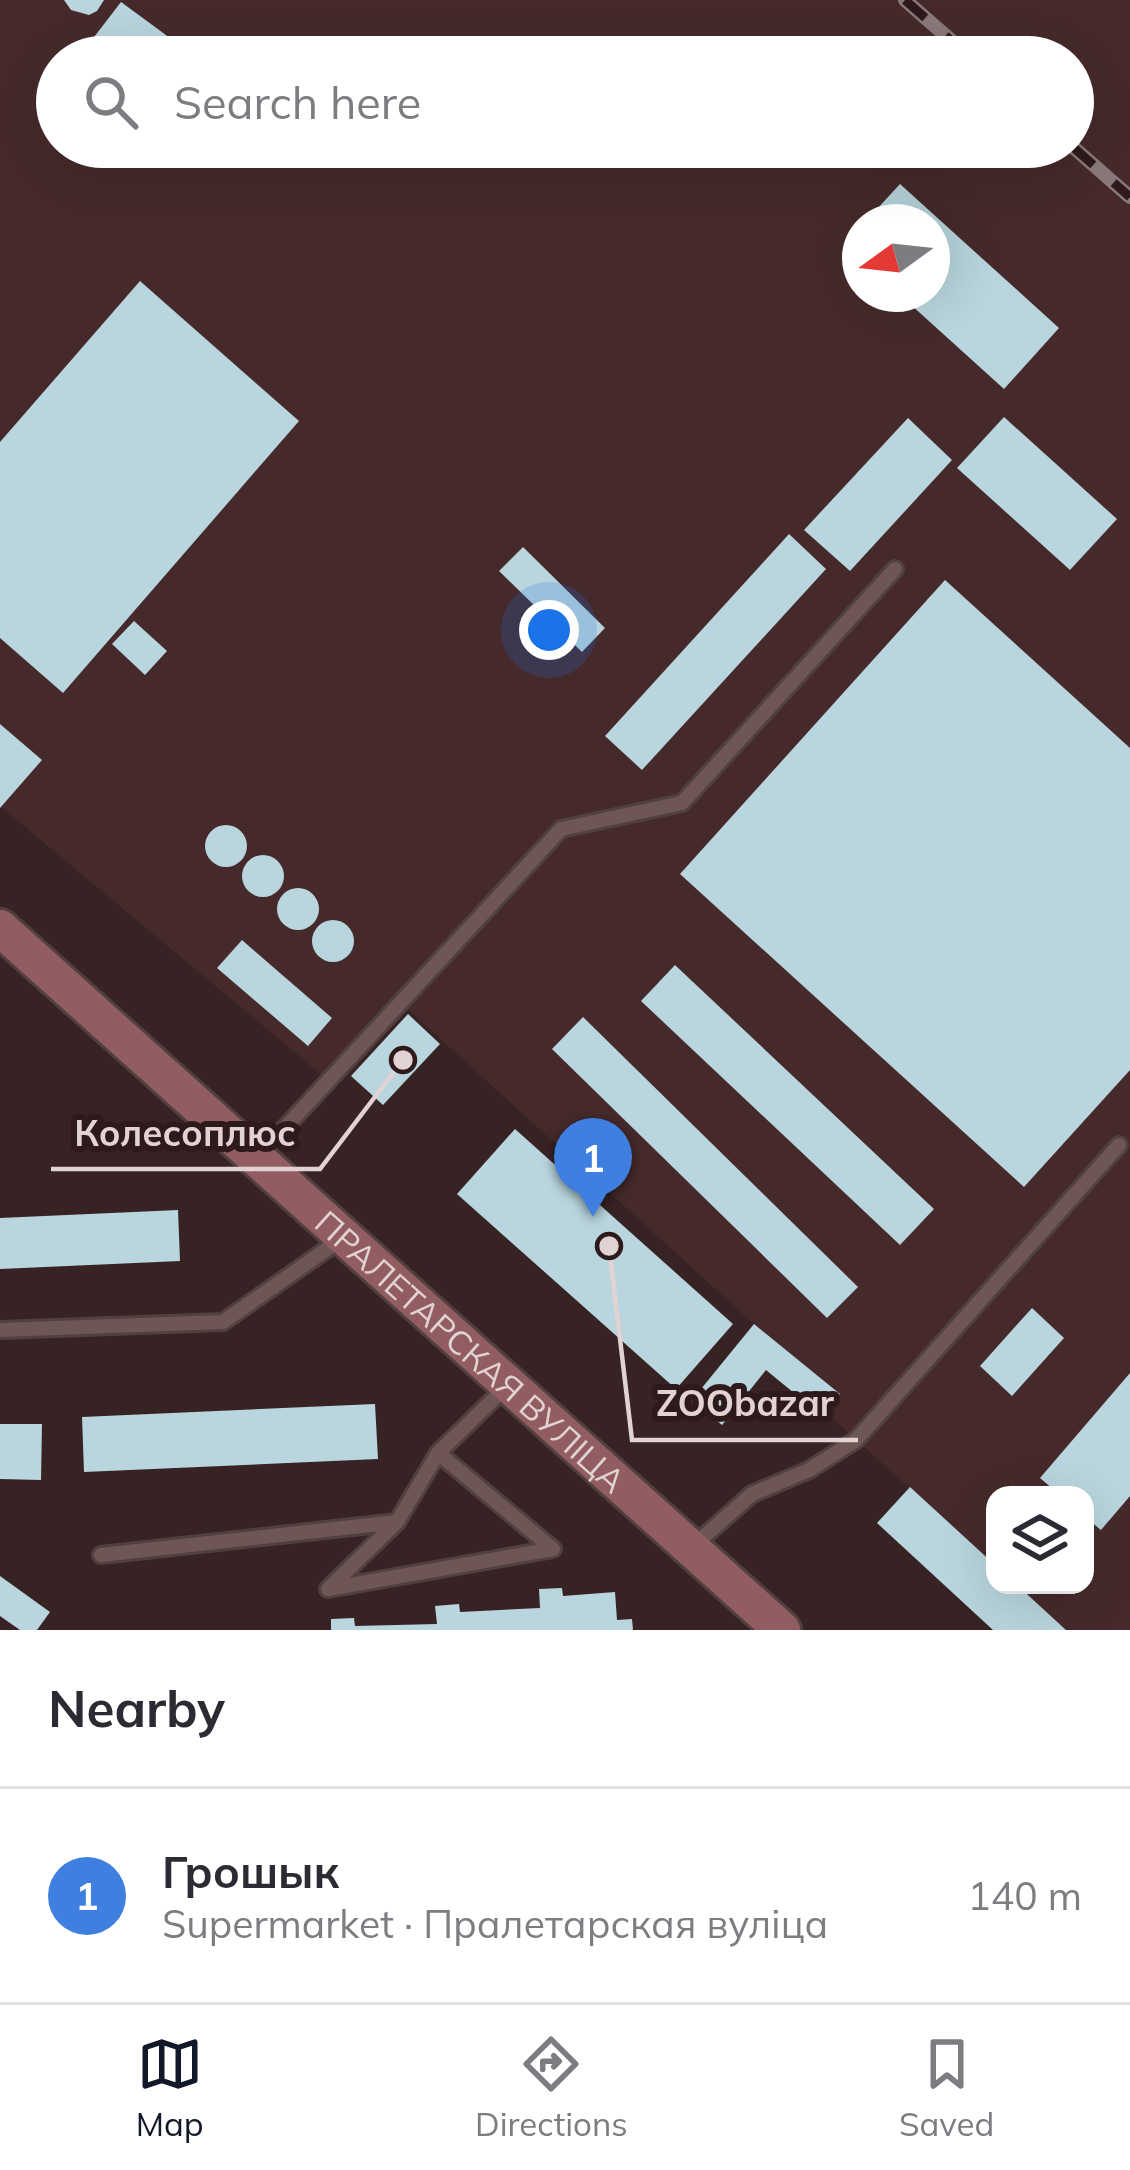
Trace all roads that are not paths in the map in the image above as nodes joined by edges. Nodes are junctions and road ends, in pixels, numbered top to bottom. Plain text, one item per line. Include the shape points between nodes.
1 (896, 569) dead end
2 (0, 928) edge
3 (1119, 1145) dead end
4 (257, 1158) junction
5 (344, 1237) junction
6 (0, 1330) edge
7 (508, 1384) junction
8 (438, 1453) junction
9 (397, 1522) junction
10 (691, 1548) junction
11 (101, 1555) dead end
12 (782, 1630) edge

1 - 4 lane via 682,803 561,829
2 - 4 main road, ПРАЛЕТАРСКАЯ ВУЛІЦА
3 - 10 lane via 856,1439 752,1494
4 - 5 main road, ПРАЛЕТАРСКАЯ ВУЛІЦА
5 - 6 lane via 223,1322
5 - 7 main road, ПРАЛЕТАРСКАЯ ВУЛІЦА
7 - 8 lane
7 - 10 main road, ПРАЛЕТАРСКАЯ ВУЛІЦА
8 - 9 lane
8 - 9 lane via 553,1549 328,1589
9 - 11 lane
10 - 12 main road, ПРАЛЕТАРСКАЯ ВУЛІЦА

